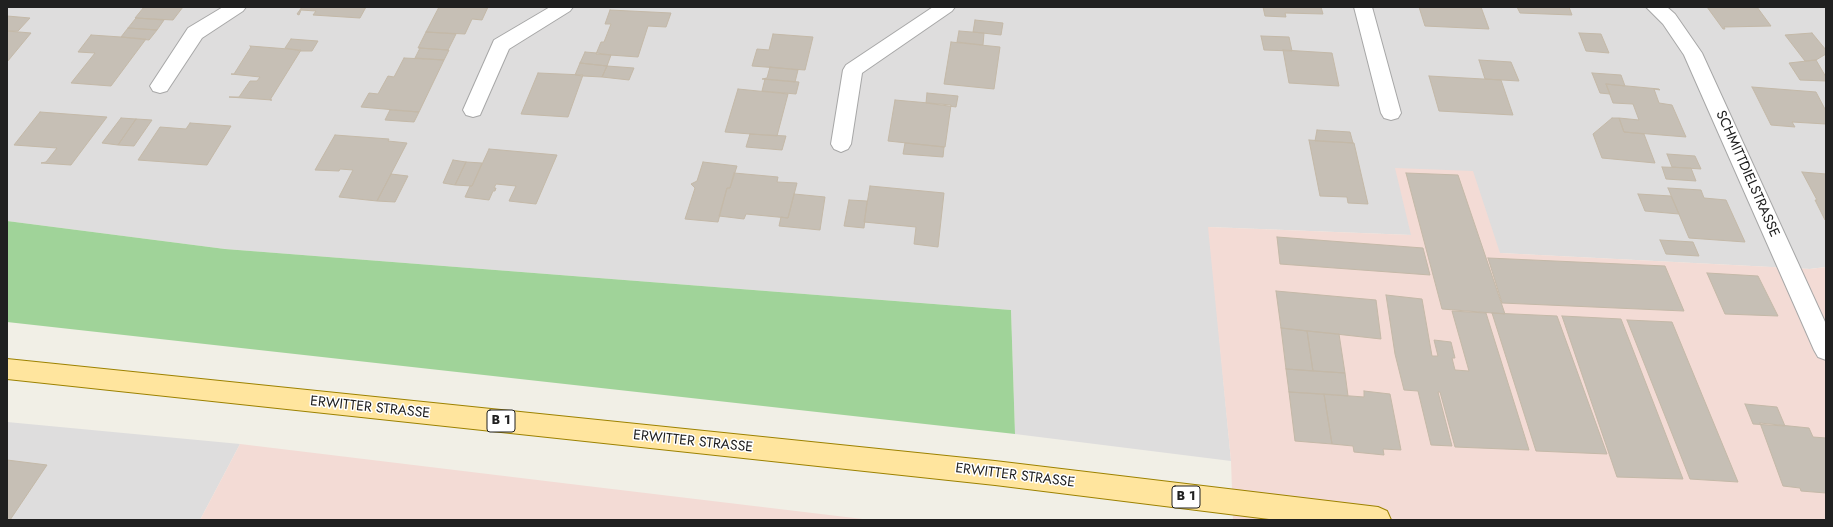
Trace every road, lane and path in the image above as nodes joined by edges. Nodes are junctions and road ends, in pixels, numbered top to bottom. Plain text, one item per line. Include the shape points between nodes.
1 (237, 7) edge
2 (564, 7) edge
3 (946, 7) edge
4 (1363, 7) edge
5 (1655, 7) edge
6 (160, 86) dead end
7 (473, 110) dead end
8 (1391, 113) dead end
9 (841, 144) dead end
10 (1826, 350) edge
11 (7, 369) edge
12 (1378, 520) edge

1 - 6 street via 195,32
2 - 7 street via 501,45
3 - 9 street via 853,70
4 - 8 street
5 - 10 street, SCHMITTDIELSTRASSE via 1669,19 1693,53
11 - 12 main road, ERWITTER STRASSE / B 1 via 994,473

